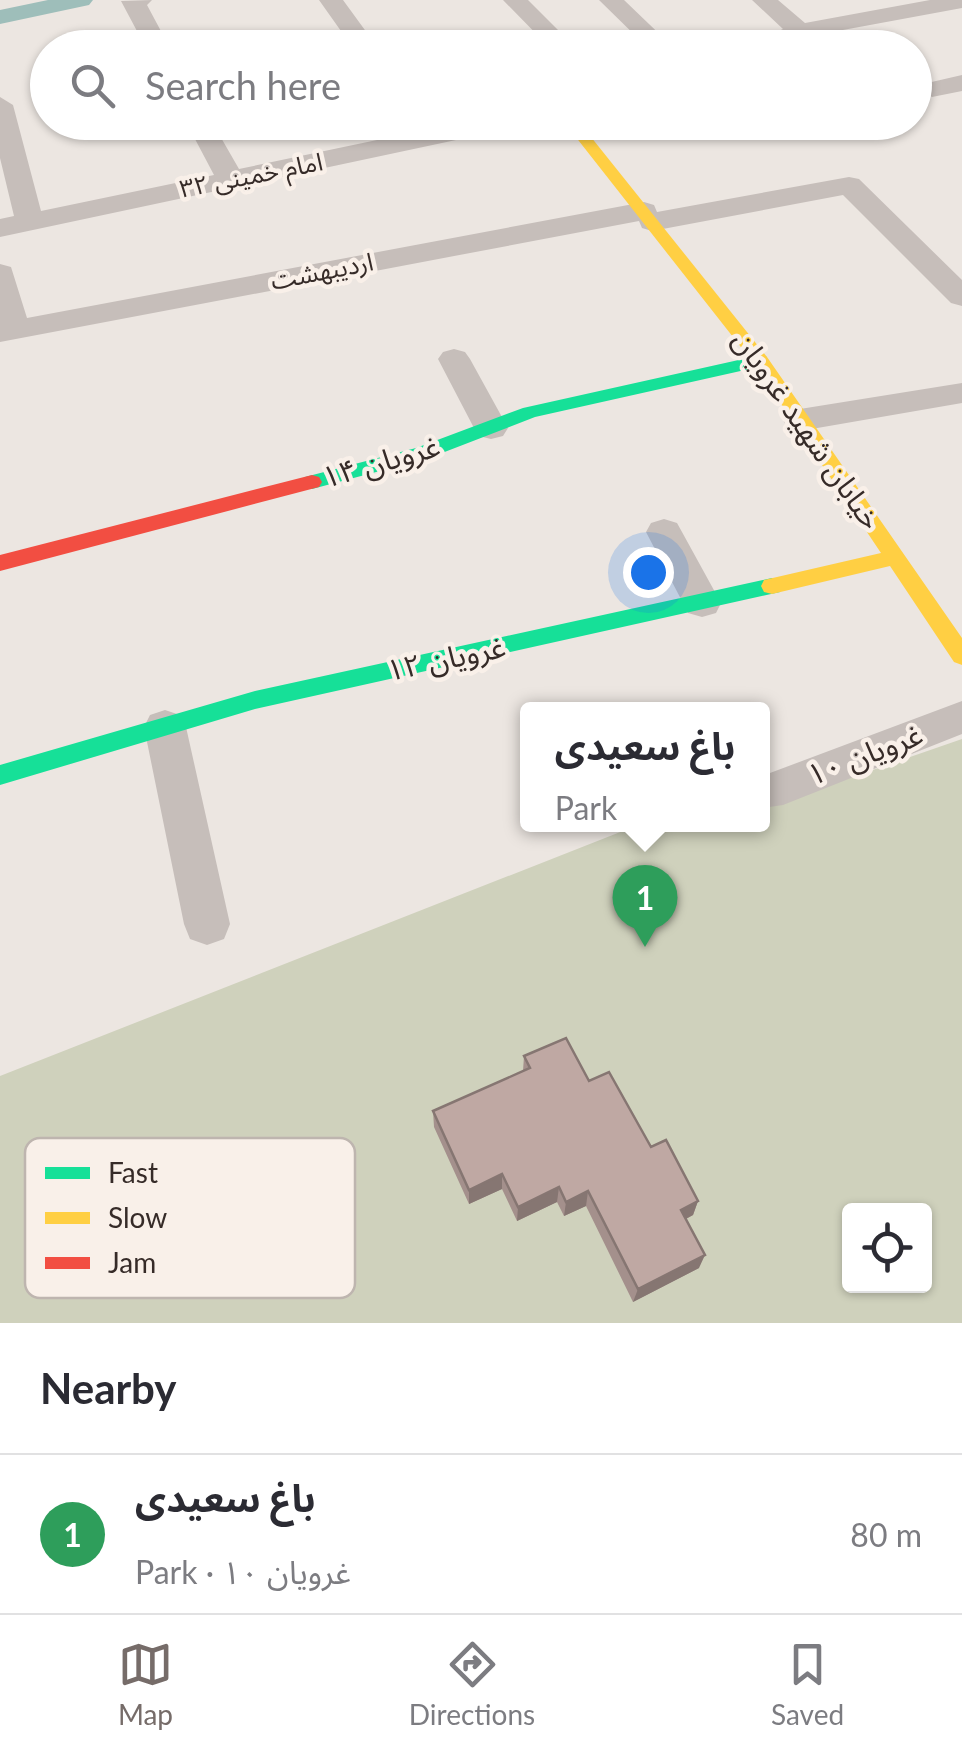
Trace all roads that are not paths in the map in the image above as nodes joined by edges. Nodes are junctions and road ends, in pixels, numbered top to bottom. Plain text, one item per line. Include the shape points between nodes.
1 (330, 0) edge
2 (515, 0) edge
3 (611, 0) edge
4 (764, 0) edge
5 (850, 0) edge
6 (137, 1) edge
7 (962, 1) edge
8 (872, 16) junction
9 (150, 30) edge
10 (352, 30) edge
11 (546, 30) edge
12 (643, 30) edge
13 (799, 30) edge
14 (805, 30) edge
15 (962, 84) edge
16 (932, 89) dead end
17 (0, 104) edge
18 (209, 140) edge
19 (389, 140) edge
20 (586, 140) edge
21 (230, 178) junction
22 (648, 216) junction
23 (30, 222) junction
24 (0, 228) edge
25 (0, 274) edge
26 (962, 296) edge
27 (7, 331) edge
28 (454, 359) dead end
29 (761, 361) junction
30 (962, 393) edge
31 (800, 420) junction
32 (490, 428) junction
33 (664, 532) dead end
34 (896, 556) junction
35 (0, 563) edge
36 (702, 603) junction
37 (962, 656) edge
38 (962, 717) edge
39 (164, 727) junction
40 (0, 776) edge
41 (770, 791) edge
42 (207, 924) dead end

1 - 10 street
2 - 11 street
3 - 12 street
4 - 13 street
5 - 8 street
6 - 9 street
7 - 8 street
8 - 14 street
15 - 16 street
17 - 23 street
18 - 21 street
19 - 21 street, امام خمینی ۳۲
20 - 22 street, خیابان شهید غرویان
21 - 23 street, امام خمینی ۳۲
22 - 26 street, اردیبهشت via 850,184
22 - 27 street, اردیبهشت
22 - 29 street, خیابان شهید غرویان
23 - 24 street, امام خمینی ۳۲
25 - 27 street
28 - 32 street
29 - 31 street, خیابان شهید غرویان
29 - 32 street, غرویان ۱۴ via 530,412
30 - 31 street
31 - 34 street, خیابان شهید غرویان
32 - 35 street, غرویان ۱۴ via 422,454
33 - 36 street
34 - 36 street, غرویان ۱۲
34 - 37 street, خیابان شهید غرویان
36 - 39 street, غرویان ۱۲ via 255,700
38 - 41 street, غرویان ۱۰
39 - 40 street, غرویان ۱۲
39 - 42 street

